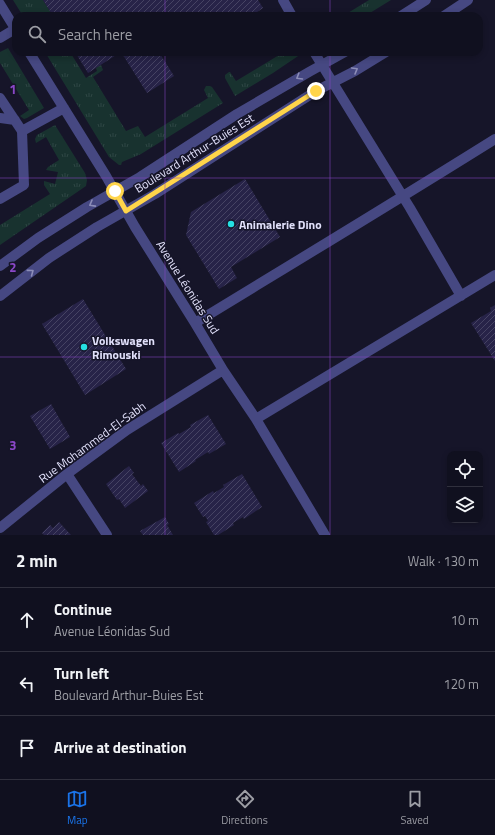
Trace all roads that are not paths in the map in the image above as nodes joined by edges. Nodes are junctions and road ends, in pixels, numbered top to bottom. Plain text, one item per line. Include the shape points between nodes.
1 (283, 0) edge
2 (426, 0) edge
3 (468, 0) edge
4 (0, 4) edge
5 (290, 12) edge
6 (407, 12) edge
7 (450, 12) edge
8 (12, 24) edge
9 (12, 32) edge
10 (0, 38) edge
11 (32, 56) edge
12 (316, 56) edge
13 (337, 56) edge
14 (379, 56) edge
15 (321, 64) junction
16 (333, 82) junction
17 (0, 98) edge
18 (64, 108) junction
19 (0, 118) edge
20 (15, 120) junction
21 (22, 131) junction
22 (495, 139) edge
23 (115, 191) junction
24 (402, 197) junction
25 (0, 199) edge
26 (126, 211) junction
27 (0, 266) edge
28 (495, 275) edge
29 (0, 296) edge
30 (461, 296) junction
31 (195, 323) junction
32 (223, 370) junction
33 (256, 419) junction
34 (67, 474) junction
35 (0, 528) edge
36 (107, 535) edge
37 (325, 535) edge

1 - 5 street
2 - 6 street
3 - 7 street
4 - 8 street
9 - 10 street
11 - 18 street, Avenue Léonidas Sud
12 - 15 street
13 - 15 street, Boulevard Arthur-Buies Est
16 -> 14 street, Boulevard Arthur-Buies Est
15 - 16 street
15 -> 23 street, Boulevard Arthur-Buies Est
16 - 24 street
16 - 26 street, Boulevard Arthur-Buies Est
17 - 20 street
18 - 21 street
18 - 23 street, Avenue Léonidas Sud
19 - 20 street
20 - 21 street
21 - 25 street via 24,185
22 - 24 street
23 - 26 street, Avenue Léonidas Sud
23 -> 27 street, Boulevard Arthur-Buies Est via 38,238
24 - 30 street
24 - 31 street
29 -> 26 street, Boulevard Arthur-Buies Est via 49,258
26 - 31 street, Avenue Léonidas Sud
28 - 30 street
30 - 33 street
31 - 32 street, Avenue Léonidas Sud
32 - 33 street, Avenue Léonidas Sud
32 - 34 street, Rue Mohammed-El-Sabh via 127,430
33 - 37 street, Avenue Léonidas Sud
34 - 35 street, Rue Mohammed-El-Sabh
34 - 36 street

